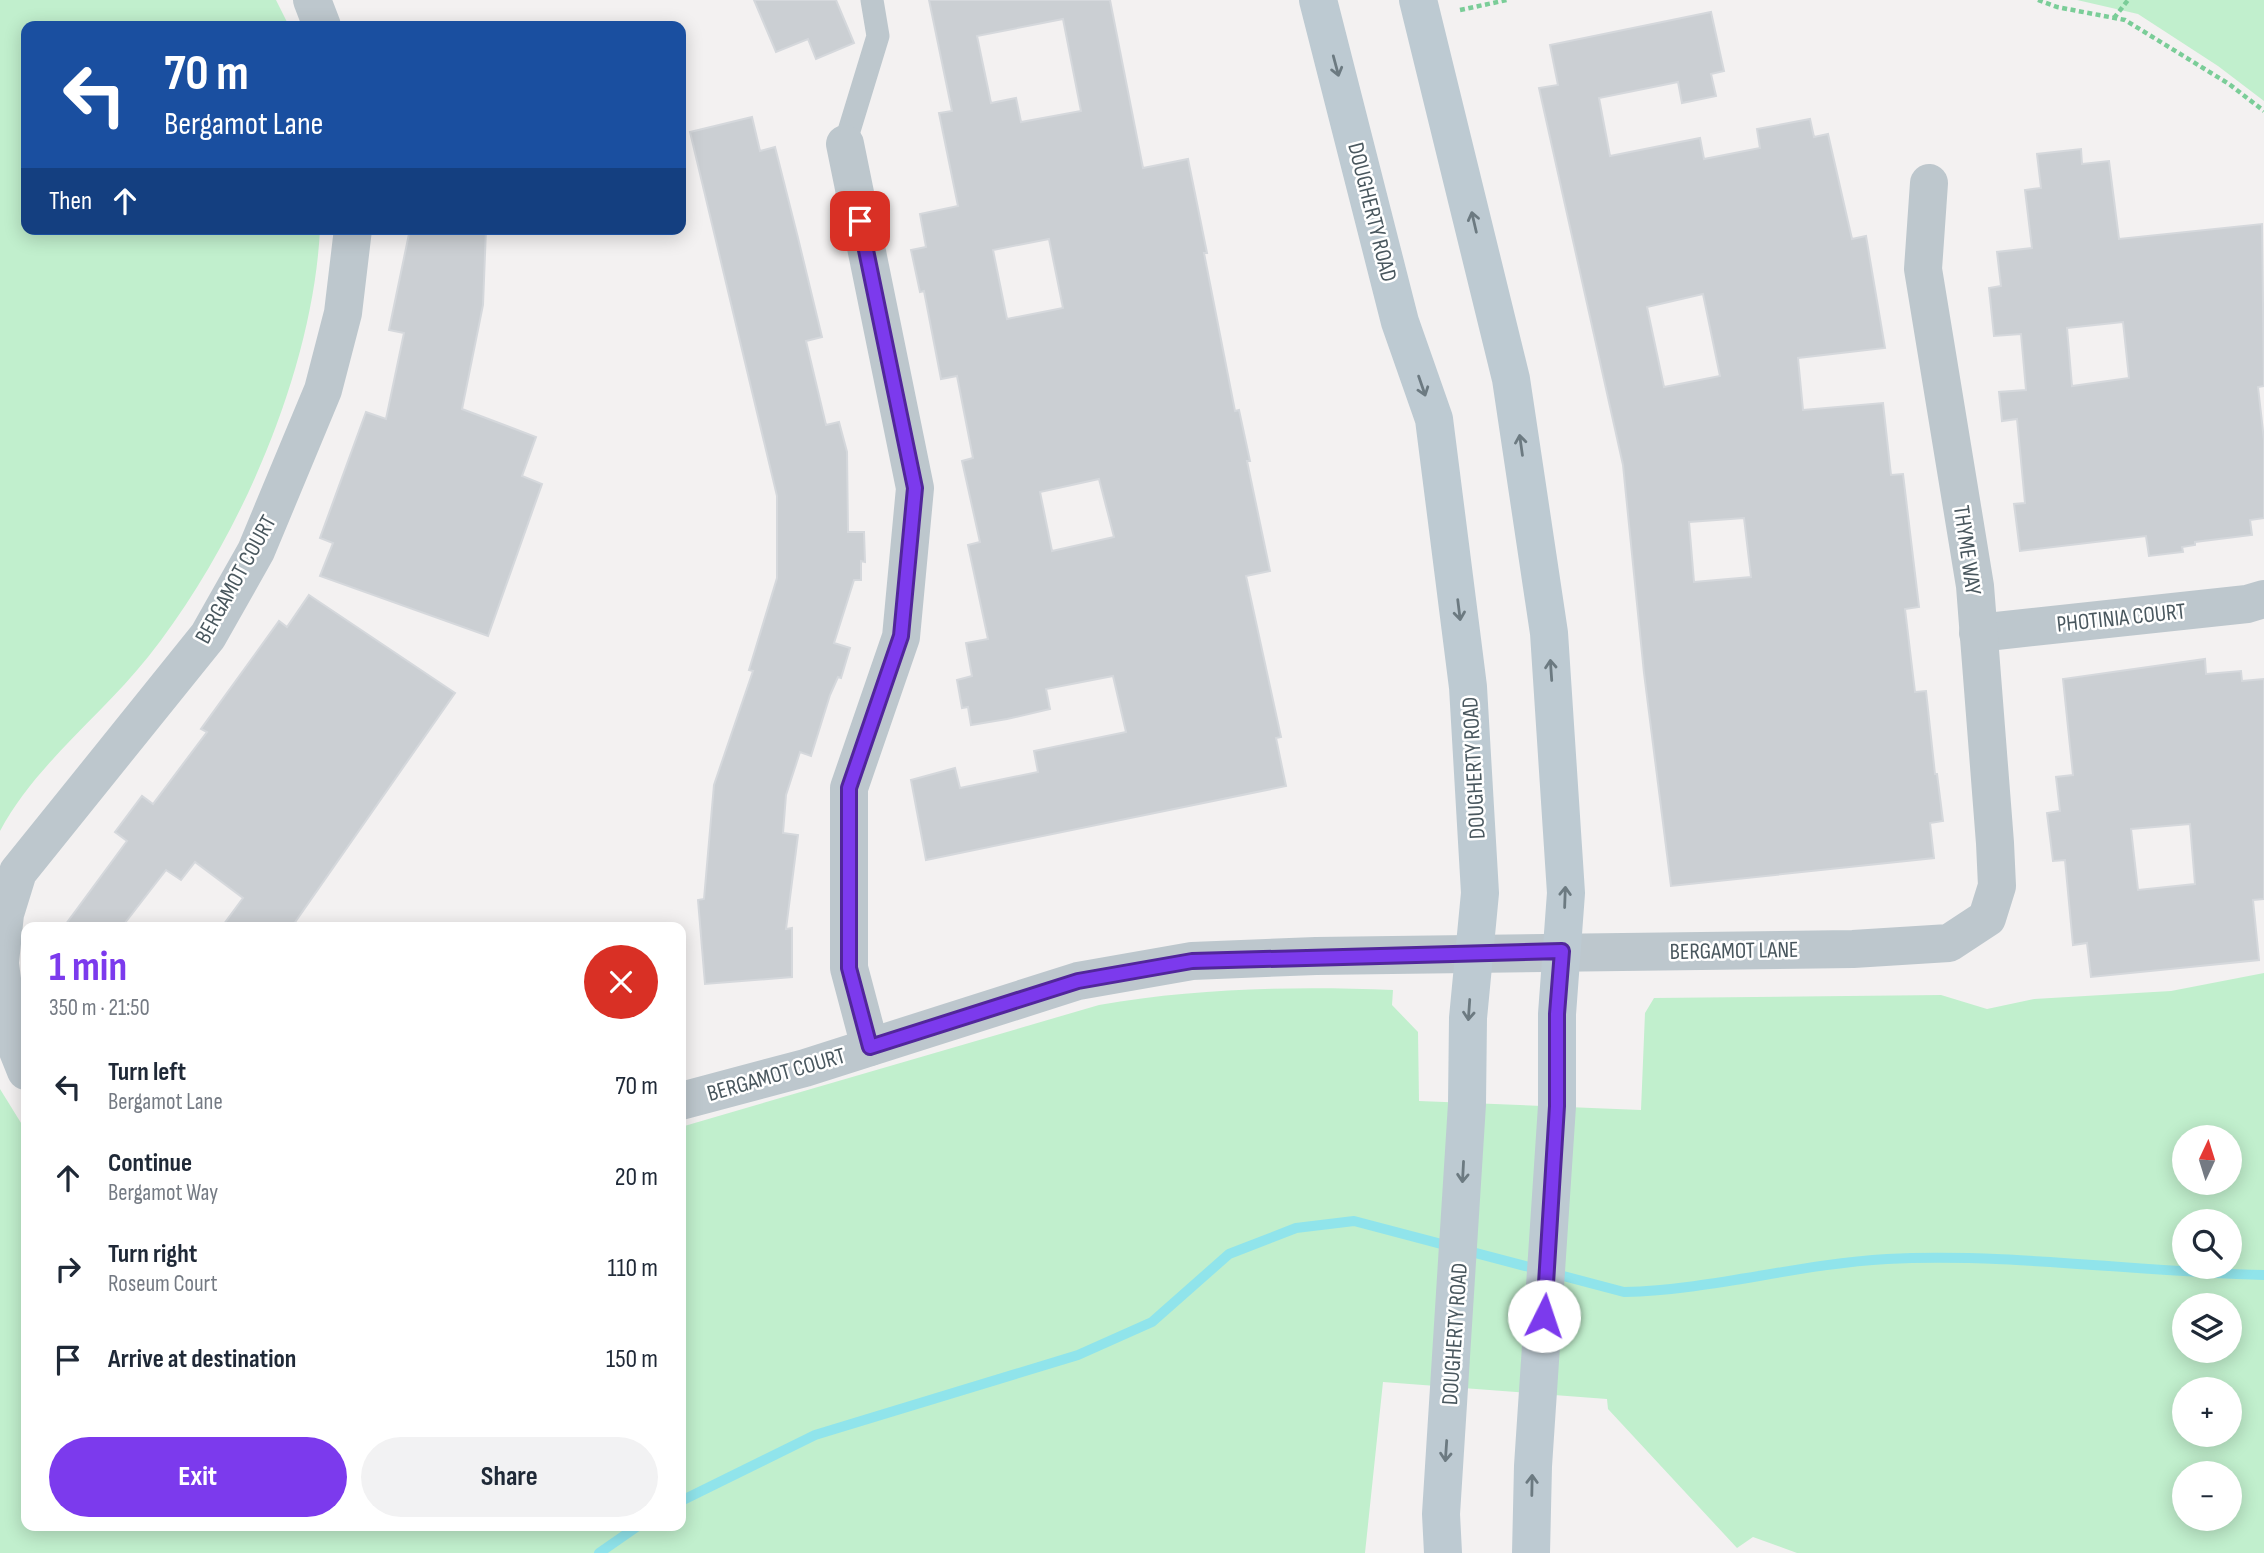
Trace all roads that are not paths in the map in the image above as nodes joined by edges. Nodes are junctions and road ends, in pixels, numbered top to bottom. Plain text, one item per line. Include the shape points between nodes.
1 (312, 0) edge
2 (872, 0) edge
3 (1318, 0) edge
4 (1420, 9) edge
5 (320, 21) edge
6 (845, 144) joint
7 (1929, 183) dead end
8 (352, 235) edge
9 (2264, 599) edge
10 (1978, 633) junction
11 (1987, 918) joint
12 (1562, 951) junction
13 (1473, 955) junction
14 (0, 963) edge
15 (870, 1047) junction
16 (21, 1058) edge
17 (686, 1100) edge
18 (1443, 1553) edge
19 (1531, 1553) edge

1 - 5 street
2 - 6 lane via 878,37
3 -> 13 main road, DOUGHERTY ROAD via 1400,322 1434,419 1468,687 1480,893
12 -> 4 main road via 1566,893 1549,633 1515,406
6 - 15 street via 915,488 901,636 849,788 849,968
7 - 10 street, THYME WAY via 1923,268 1975,586
8 - 14 street, BERGAMOT COURT via 343,313 323,390 256,551 208,636 18,872 5,914
9 - 10 street, PHOTINIA COURT
10 - 11 street, THYME WAY via 1997,886
11 - 12 street, BERGAMOT LANE via 1949,943 1853,949
12 - 13 street, BERGAMOT LANE
19 -> 12 main road
13 - 15 street, BERGAMOT COURT via 1192,961 1078,981
13 -> 18 main road, DOUGHERTY ROAD via 1441,1514
14 - 16 street, BERGAMOT COURT via 8,1026
15 - 17 street, BERGAMOT COURT

